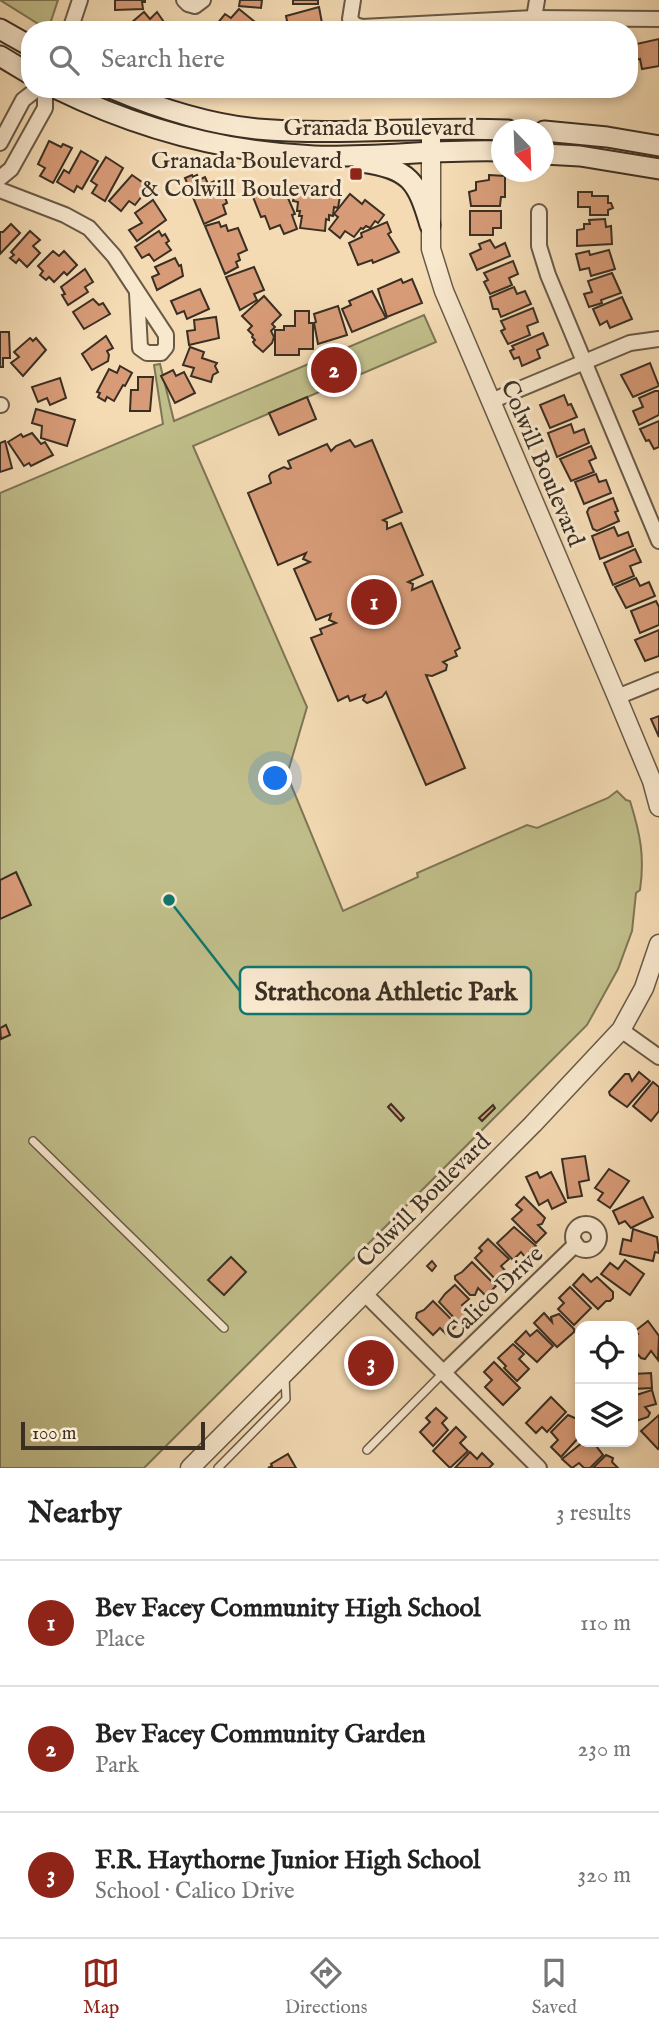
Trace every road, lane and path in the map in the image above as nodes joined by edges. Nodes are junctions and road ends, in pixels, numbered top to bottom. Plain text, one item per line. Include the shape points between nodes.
1 (80, 0) edge
2 (184, 0) edge
3 (203, 0) edge
4 (353, 0) edge
5 (537, 0) edge
6 (534, 18) junction
7 (659, 19) edge
8 (73, 21) edge
9 (352, 21) edge
10 (477, 21) edge
11 (0, 29) edge
12 (21, 41) edge
13 (0, 55) edge
14 (21, 68) edge
15 (26, 98) edge
16 (45, 98) edge
17 (77, 98) edge
18 (138, 98) edge
19 (431, 129) junction
20 (491, 130) edge
21 (554, 132) edge
22 (0, 143) edge
23 (659, 146) edge
24 (431, 151) junction
25 (491, 151) edge
26 (554, 155) edge
27 (316, 156) junction
28 (659, 169) edge
29 (0, 178) edge
30 (0, 190) edge
31 (539, 212) dead end
32 (430, 225) junction
33 (137, 293) dead end
34 (659, 339) edge
35 (584, 363) junction
36 (491, 401) junction
37 (659, 541) edge
38 (659, 680) edge
39 (617, 697) junction
40 (659, 807) edge
41 (659, 944) edge
42 (621, 1030) junction
43 (659, 1058) edge
44 (33, 1141) dead end
45 (576, 1244) dead end
46 (365, 1294) junction
47 (224, 1328) dead end
48 (285, 1373) junction
49 (443, 1373) junction
50 (367, 1450) dead end
51 (190, 1468) edge
52 (218, 1468) edge
53 (539, 1468) edge

1 - 8 street
2 - 3 street via 195,6
4 - 9 street
5 - 6 street
6 - 7 street
6 - 10 street
11 - 12 main road
13 - 14 main road
15 - 22 street
16 - 29 street via 45,108 11,169
17 - 27 main road, Granada Boulevard via 170,135 255,151
18 - 19 main road, Granada Boulevard via 179,113 254,128 310,132
19 - 20 main road, Granada Boulevard
19 - 24 street, Colwill Boulevard
21 - 23 main road
24 - 25 main road, Granada Boulevard
24 - 27 main road, Granada Boulevard
24 - 32 street, Colwill Boulevard
26 - 28 main road
27 - 32 main road via 386,165 407,177 421,194
30 - 33 street via 89,228
31 - 35 street via 539,246
32 - 36 street, Colwill Boulevard via 430,249 443,291
34 - 35 street via 629,344
35 - 36 street
35 - 37 street
36 - 39 street, Colwill Boulevard
38 - 39 street
39 - 40 street, Colwill Boulevard
41 - 42 street, Colwill Boulevard via 644,988
42 - 43 street
42 - 46 street, Colwill Boulevard
44 - 47 lane
45 - 49 street, Calico Drive
46 - 48 street, Colwill Boulevard
46 - 49 street, Calico Drive
48 - 51 street, Colwill Boulevard
48 - 52 lane via 286,1399
49 - 50 lane
49 - 53 street, Calico Drive

